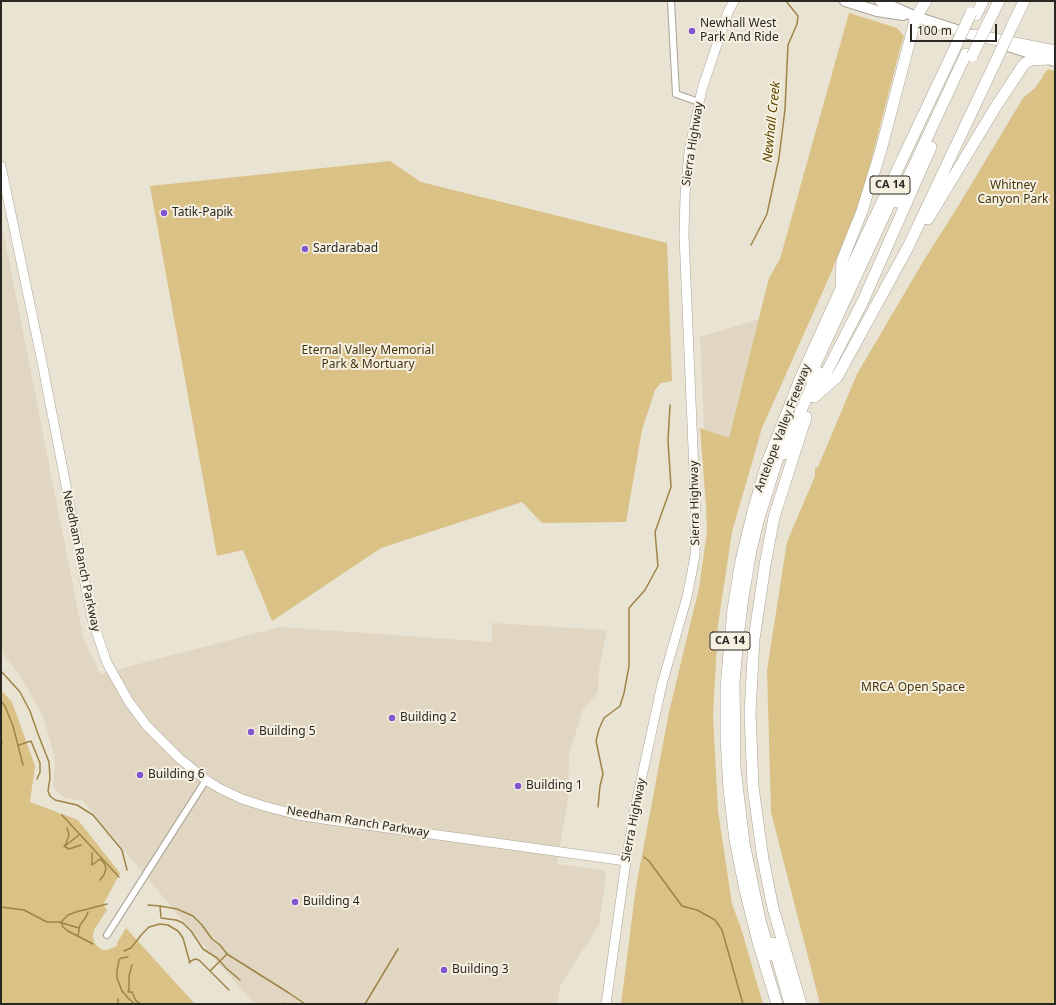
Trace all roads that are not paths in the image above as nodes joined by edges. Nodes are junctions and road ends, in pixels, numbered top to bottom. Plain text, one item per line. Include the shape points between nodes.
1 (671, 1) edge
2 (734, 1) edge
3 (845, 1) edge
4 (880, 1) edge
5 (926, 1) edge
6 (976, 1) edge
7 (983, 1) edge
8 (990, 1) edge
9 (999, 1) edge
10 (1024, 1) edge
11 (980, 16) junction
12 (916, 17) junction
13 (974, 36) joint
14 (963, 53) junction
15 (1053, 57) edge
16 (699, 102) junction
17 (1, 166) edge
18 (908, 247) junction
19 (840, 291) junction
20 (814, 397) junction
21 (206, 780) junction
22 (626, 861) junction
23 (107, 935) dead end
24 (606, 1004) edge
25 (777, 1004) edge
26 (784, 1004) edge
27 (790, 1004) edge
28 (801, 1004) edge

1 - 16 street via 676,94
2 - 16 street, Sierra Highway via 708,69
3 - 12 main road via 877,11
4 - 12 main road
5 - 12 highway
6 - 11 highway, Antelope Valley Freeway / CA 14
7 - 11 highway
8 - 11 highway
9 - 11 highway, Antelope Valley Freeway / CA 14
10 - 18 highway, bridge
11 - 14 highway, Antelope Valley Freeway / CA 14, bridge
11 - 14 highway, Antelope Valley Freeway / CA 14, bridge
12 - 13 main road
12 - 19 highway via 879,157 862,211 842,261
13 - 15 highway
14 - 19 highway, Antelope Valley Freeway / CA 14
14 - 20 highway, Antelope Valley Freeway / CA 14 via 863,301
14 - 26 highway via 798,404 770,479 751,550 735,674 735,768 751,882
14 - 27 highway via 803,406 770,499 753,577 741,664 739,730 742,788 757,881
15 - 18 highway via 1031,60 1024,64
16 - 22 street, Sierra Highway via 689,152 684,235 696,519 695,556 687,597 662,684
17 - 21 street, Needham Ranch Parkway via 98,640 119,686 146,726 178,758
18 - 20 highway via 837,377
19 - 25 highway, Antelope Valley Freeway / CA 14 via 801,377 761,481 740,567 728,662 726,738 734,834 751,915
20 - 28 highway, Antelope Valley Freeway / CA 14 via 774,517 757,612 750,689 755,811 773,908
21 - 22 street, Needham Ranch Parkway via 242,799 298,815
21 - 23 street
22 - 24 street, Sierra Highway

